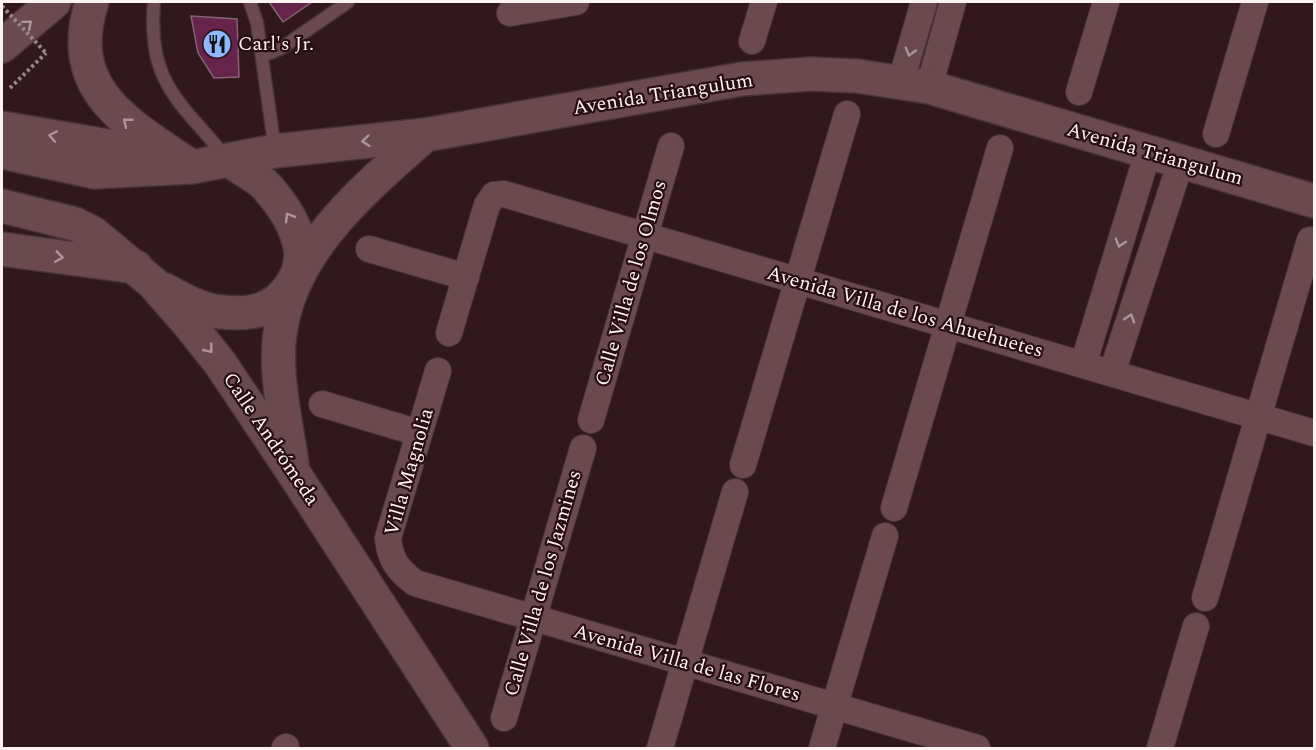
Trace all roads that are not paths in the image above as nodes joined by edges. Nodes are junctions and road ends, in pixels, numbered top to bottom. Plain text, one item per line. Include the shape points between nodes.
1 (54, 2) edge
2 (92, 2) edge
3 (154, 2) edge
4 (250, 2) edge
5 (348, 2) edge
6 (576, 2) edge
7 (764, 2) edge
8 (924, 2) edge
9 (953, 2) edge
10 (1106, 2) edge
11 (1255, 2) edge
12 (510, 13) dead end
13 (752, 41) dead end
14 (2, 46) edge
15 (262, 56) junction
16 (915, 84) junction
17 (1079, 92) dead end
18 (847, 114) dead end
19 (2, 128) edge
20 (1215, 134) dead end
21 (425, 135) junction
22 (671, 146) dead end
23 (1000, 148) dead end
24 (275, 151) junction
25 (2, 152) edge
26 (1148, 152) junction
27 (229, 160) junction
28 (1181, 161) junction
29 (192, 167) junction
30 (1314, 201) edge
31 (2, 206) edge
32 (645, 236) junction
33 (1310, 240) dead end
34 (2, 249) edge
35 (369, 249) dead end
36 (145, 275) junction
37 (466, 277) junction
38 (297, 278) junction
39 (798, 280) junction
40 (948, 325) junction
41 (449, 333) dead end
42 (1083, 365) junction
43 (438, 371) dead end
44 (1112, 374) junction
45 (322, 404) dead end
46 (1258, 416) junction
47 (591, 420) dead end
48 (419, 433) junction
49 (1314, 433) edge
50 (583, 448) dead end
51 (743, 465) dead end
52 (293, 472) junction
53 (735, 492) dead end
54 (894, 508) dead end
55 (885, 536) dead end
56 (400, 572) joint
57 (1204, 598) dead end
58 (533, 618) junction
59 (1196, 626) dead end
60 (685, 663) junction
61 (835, 706) junction
62 (504, 718) dead end
63 (472, 748) edge
64 (660, 748) edge
65 (822, 748) edge
66 (977, 748) edge
67 (1160, 748) edge

14 -> 1 main road
29 -> 2 main road via 123,120 96,88 84,39
3 - 27 lane via 151,31 164,83
4 - 15 lane
5 - 15 lane via 280,49
6 - 12 street
7 - 13 street
8 -> 16 street
9 - 16 street
10 - 17 street
11 - 20 street
15 - 24 lane
16 - 21 main road, Avenida Triangulum via 811,74 742,80
16 - 26 main road, Avenida Triangulum
18 - 39 street
29 -> 19 main road via 108,146
21 -> 24 main road, Avenida Triangulum
21 - 38 main road via 359,196 324,236
22 - 32 street, Calle Villa de los Olmos
23 - 40 street
24 - 27 main road, Avenida Triangulum
25 - 29 main road, Avenida Triangulum via 94,172
26 - 28 main road, Avenida Triangulum
26 -> 42 street
27 - 29 main road, Avenida Triangulum
38 -> 27 main road via 301,249 296,228 265,184
28 - 30 main road, Avenida Triangulum
44 -> 28 street
31 - 36 main road, Calle Andrómeda via 75,224 93,233
32 - 37 street, Avenida Villa de los Ahuehuetes via 504,194 494,195
32 - 39 street, Avenida Villa de los Ahuehuetes
32 - 47 street, Calle Villa de los Olmos
33 - 46 street
34 -> 36 main road
35 - 37 street
36 - 38 main road via 191,304 219,312 262,309
36 -> 52 main road, Calle Andrómeda via 220,363
37 - 41 street
38 - 52 main road via 281,327 279,375
39 - 40 street, Avenida Villa de los Ahuehuetes
39 - 51 street
40 - 42 street, Avenida Villa de los Ahuehuetes
40 - 54 street
42 - 44 street, Avenida Villa de los Ahuehuetes
43 - 48 street, Villa Magnolia
44 - 46 street, Avenida Villa de los Ahuehuetes
45 - 48 street
46 - 49 street, Avenida Villa de los Ahuehuetes
46 - 57 street
48 - 56 street, Villa Magnolia via 388,538 390,556
50 - 58 street, Calle Villa de los Jazmines
52 - 63 main road, Calle Andrómeda
53 - 60 street
55 - 61 street
56 - 58 street, Avenida Villa de las Flores via 415,583
58 - 60 street, Avenida Villa de las Flores
58 - 62 street, Calle Villa de los Jazmines
59 - 67 street
60 - 61 street, Avenida Villa de las Flores
60 - 64 street
61 - 65 street
61 - 66 street, Avenida Villa de las Flores

